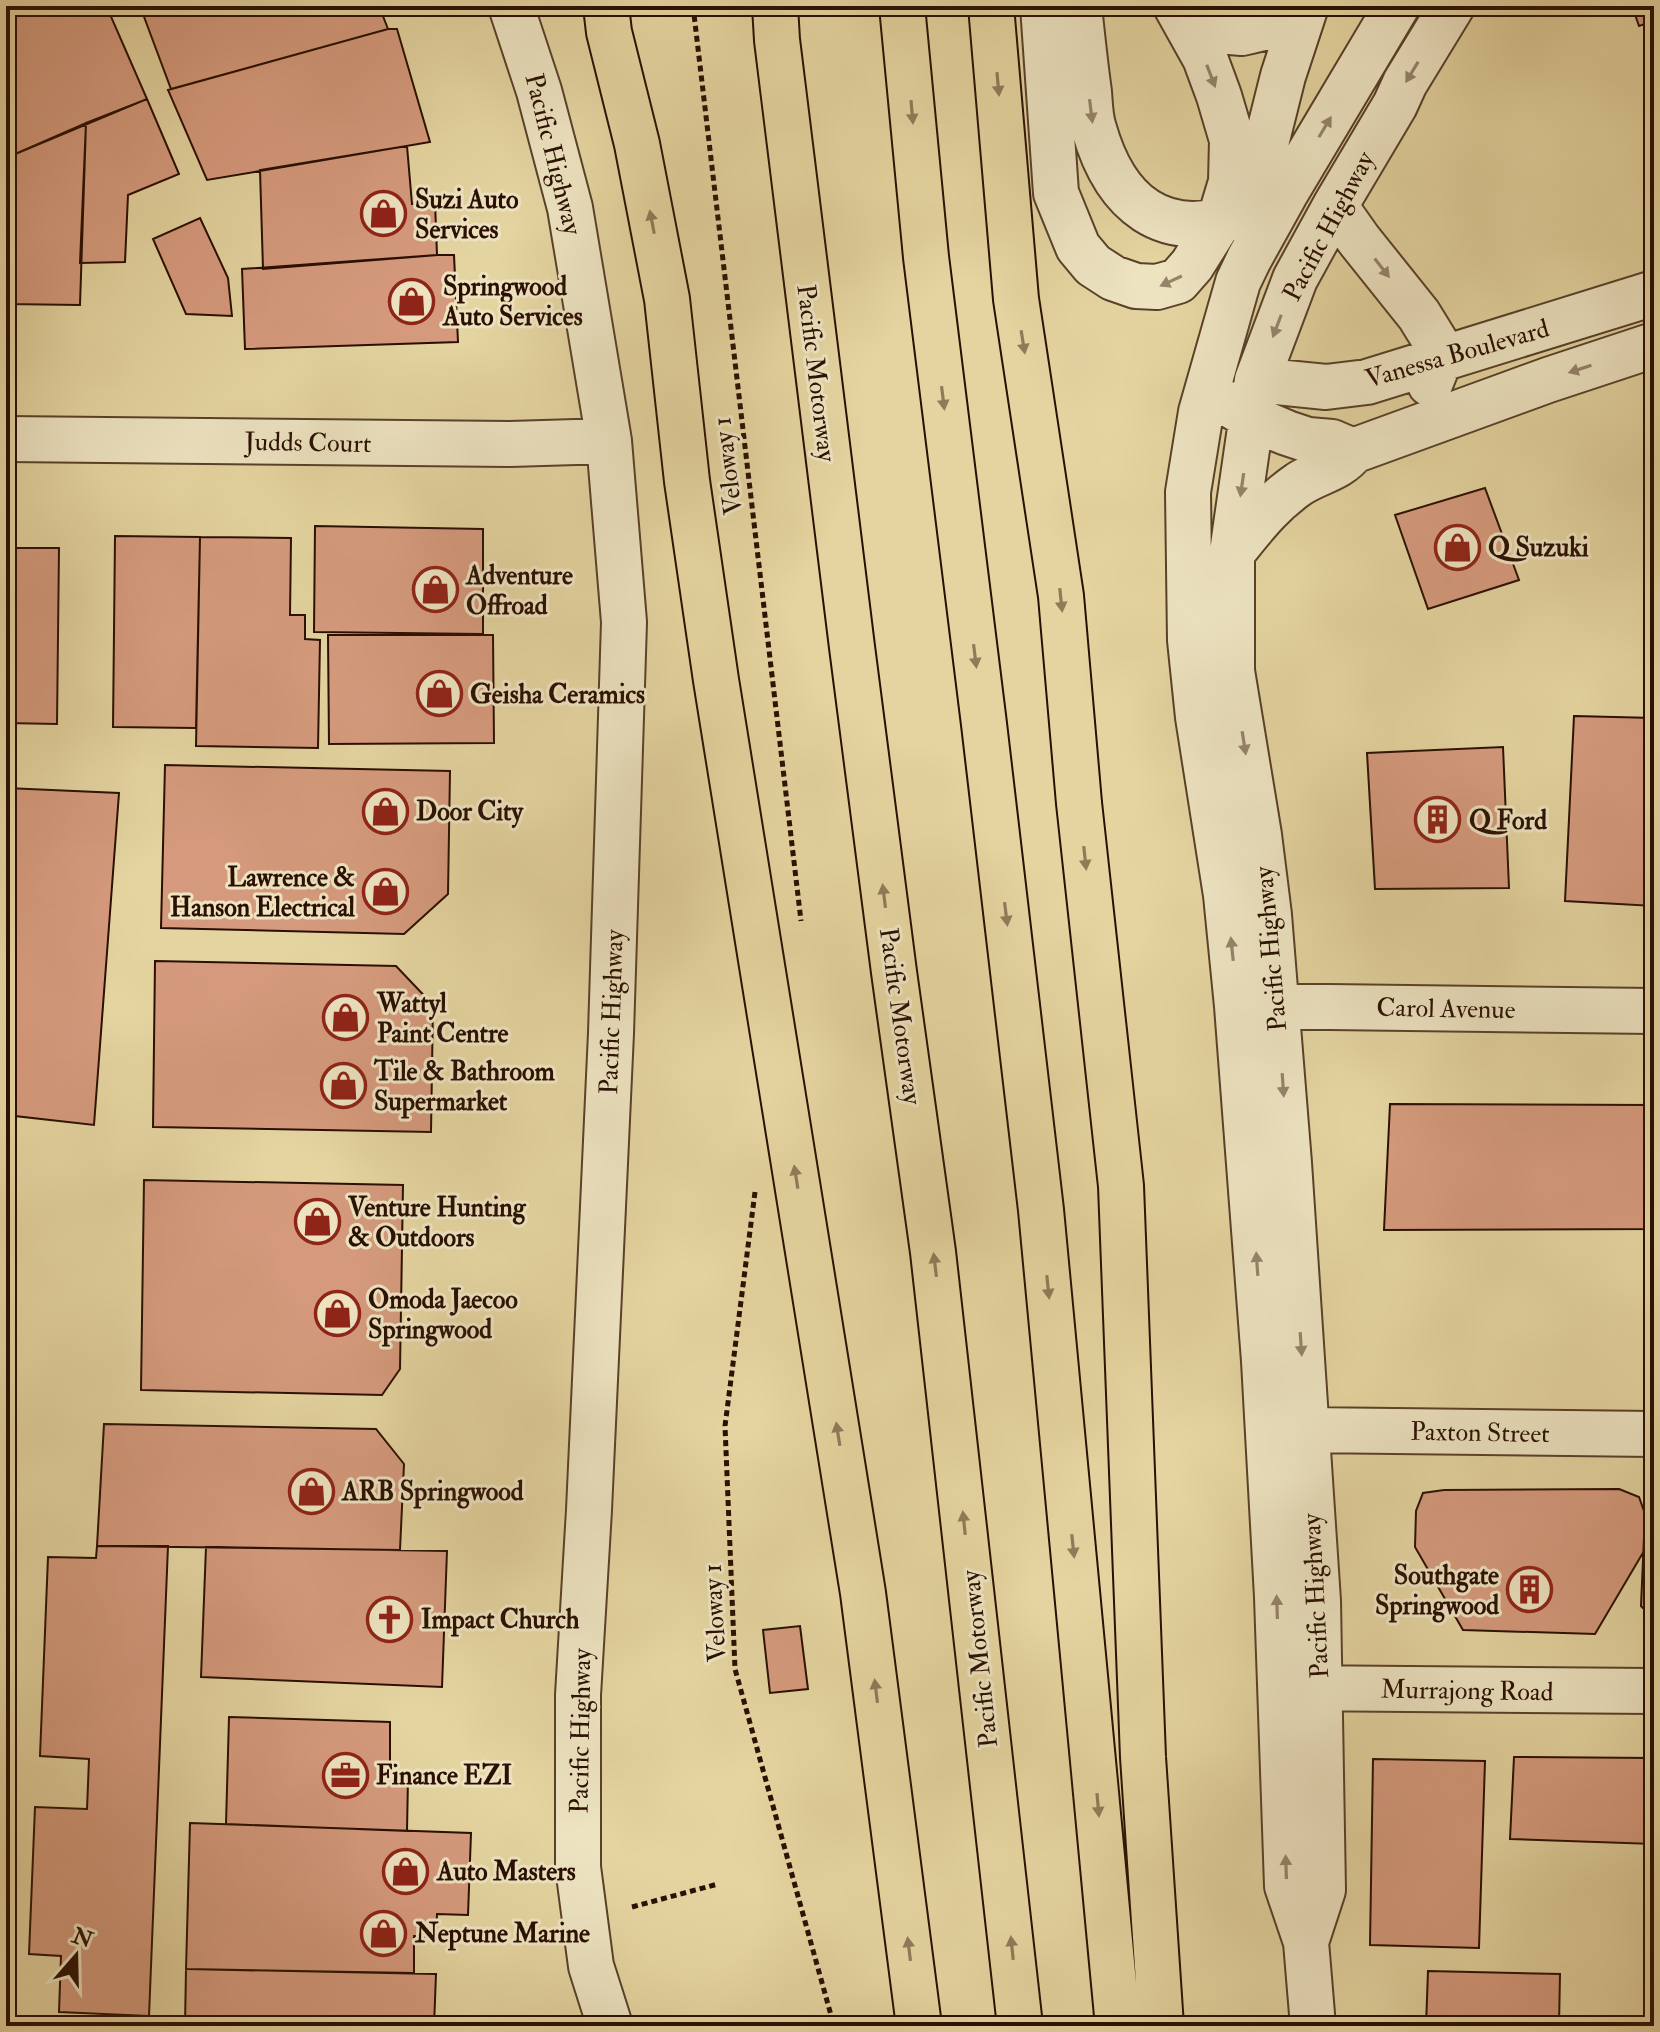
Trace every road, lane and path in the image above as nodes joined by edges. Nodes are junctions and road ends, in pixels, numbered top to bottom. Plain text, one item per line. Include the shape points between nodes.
1 (511, 6) edge
2 (606, 6) edge
3 (693, 6) edge
4 (775, 6) edge
5 (902, 6) edge
6 (991, 6) edge
7 (1043, 6) edge
8 (1079, 6) edge
9 (1179, 6) edge
10 (1305, 6) edge
11 (1397, 6) edge
12 (1452, 6) edge
13 (1335, 206) junction
14 (1251, 209) junction
15 (1654, 293) edge
16 (1547, 327) junction
17 (1654, 345) edge
18 (1440, 359) junction
19 (1207, 391) junction
20 (1511, 394) junction
21 (1254, 399) junction
22 (1399, 434) junction
23 (6, 439) edge
24 (609, 441) junction
25 (1353, 451) junction
26 (1232, 553) junction
27 (801, 921) dead end
28 (1257, 1005) junction
29 (1654, 1011) edge
30 (756, 1187) dead end
31 (1306, 1430) junction
32 (1654, 1434) edge
33 (1300, 1688) junction
34 (1654, 1691) edge
35 (718, 1884) dead end
36 (632, 1907) dead end
37 (610, 2026) edge
38 (834, 2026) edge
39 (919, 2026) edge
40 (1020, 2026) edge
41 (1118, 2026) edge
42 (1161, 2026) edge
43 (1313, 2026) edge

1 - 24 street, Pacific Highway via 570,208
39 -> 2 highway via 863,1593 716,680 667,299
3 - 27 path, Veloway 1
40 -> 4 highway, Pacific Motorway via 933,1252 811,323
5 -> 41 highway via 926,257 1041,1210
6 -> 42 highway via 1016,299 1061,596 1121,1186 1143,1757
14 -> 7 street via 1178,281 1136,286 1093,265 1078,247 1056,193
8 -> 14 street via 1093,127 1112,175 1144,211 1158,218 1181,223
9 - 10 street via 1200,25 1242,33 1272,26
9 -> 14 street via 1219,96 1232,140 1231,182
10 - 14 street
14 -> 11 street, Pacific Highway
12 -> 13 street, Pacific Highway
13 -> 18 street via 1419,315
13 -> 21 street, Pacific Highway via 1295,279
14 - 19 street, Pacific Highway via 1249,259
15 - 16 street, Vanessa Boulevard
16 - 18 street, Vanessa Boulevard
16 - 20 street
17 -> 20 street, Vanessa Boulevard
18 - 21 street, Vanessa Boulevard via 1367,382
18 - 22 street
19 - 21 street, Vanessa Boulevard
28 -> 19 street, Pacific Highway via 1226,895 1190,640 1188,492
20 - 22 street, Vanessa Boulevard
21 - 25 street, Vanessa Boulevard via 1308,440
21 -> 26 street, Pacific Highway
22 - 25 street, Vanessa Boulevard
23 - 24 street, Judds Court
24 - 37 street, Pacific Highway via 624,622 611,1033 578,1695 578,1867 591,1966
25 - 26 street, Vanessa Boulevard via 1271,505
26 -> 28 street, Pacific Highway via 1232,671 1269,915
28 - 29 street, Carol Avenue
28 -> 31 street, Pacific Highway
33 -> 28 street, Pacific Highway via 1277,1597 1264,1361
30 - 38 path, Veloway 1 via 725,1426 735,1669
31 - 32 street, Paxton Street
31 - 33 street, Pacific Highway via 1318,1601
33 - 34 street, Murrajong Road
33 - 43 street, Pacific Highway via 1287,1886 1306,1942
35 - 36 path

